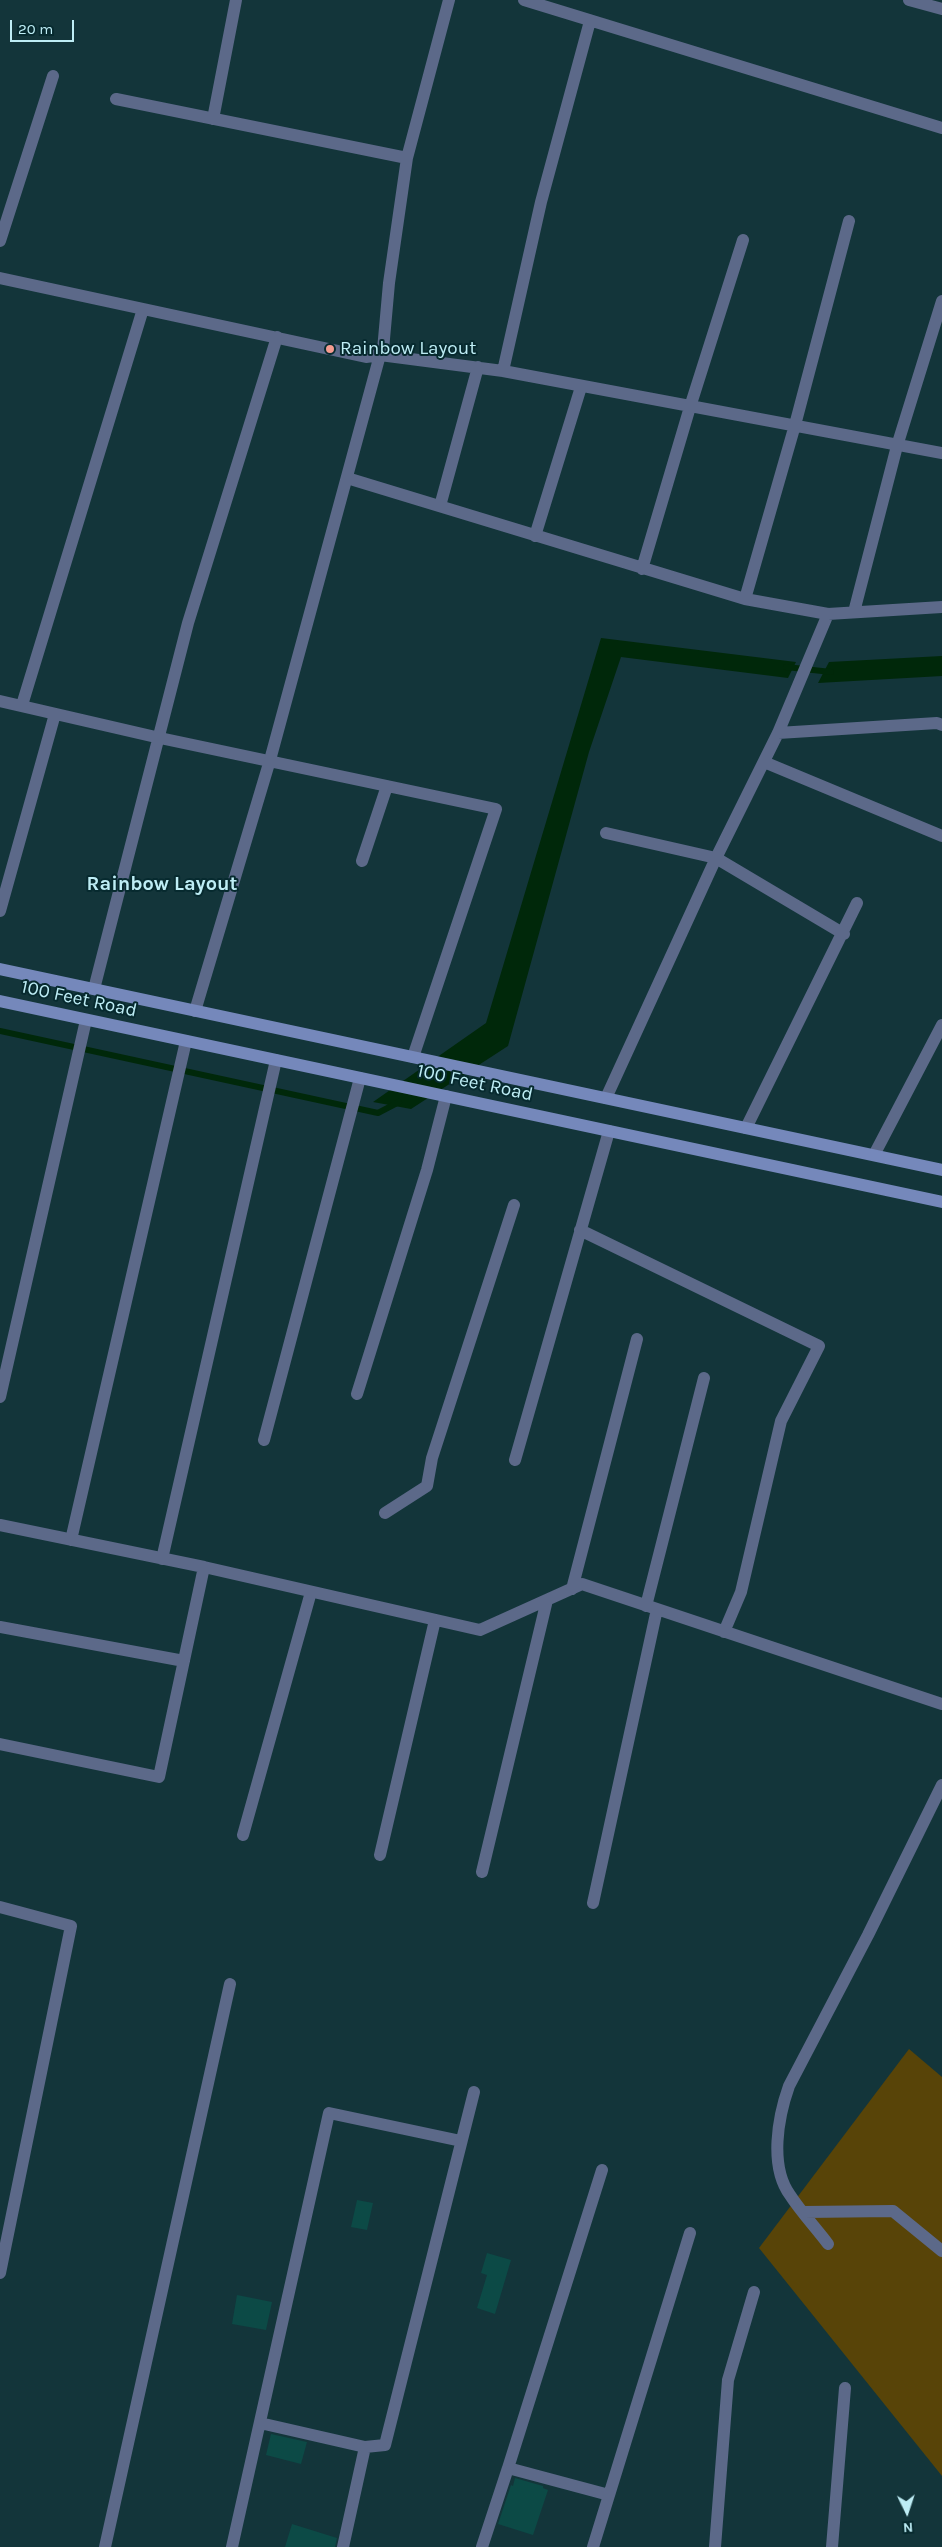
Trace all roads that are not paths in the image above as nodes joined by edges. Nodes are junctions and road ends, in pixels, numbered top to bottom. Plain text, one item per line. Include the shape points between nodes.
1 (236, 0) edge
2 (449, 0) edge
3 (524, 0) edge
4 (909, 0) edge
5 (942, 10) edge
6 (590, 21) junction
7 (53, 76) dead end
8 (116, 99) dead end
9 (212, 119) junction
10 (942, 128) edge
11 (407, 158) junction
12 (849, 221) dead end
13 (743, 240) dead end
14 (0, 241) edge
15 (1, 282) edge
16 (942, 301) edge
17 (143, 310) junction
18 (277, 337) junction
19 (380, 355) junction
20 (478, 368) junction
21 (503, 371) junction
22 (581, 387) junction
23 (690, 407) junction
24 (795, 425) junction
25 (897, 446) junction
26 (942, 453) edge
27 (346, 478) junction
28 (440, 506) junction
29 (535, 536) junction
30 (642, 569) junction
31 (745, 599) junction
32 (942, 607) edge
33 (854, 612) junction
34 (828, 614) junction
35 (0, 701) edge
36 (22, 705) junction
37 (55, 714) junction
38 (942, 725) edge
39 (778, 732) junction
40 (160, 738) junction
41 (270, 760) junction
42 (764, 762) junction
43 (387, 786) junction
44 (606, 833) dead end
45 (942, 836) edge
46 (716, 858) junction
47 (362, 861) dead end
48 (857, 903) dead end
49 (0, 911) edge
50 (844, 934) junction
51 (0, 969) edge
52 (94, 989) junction
53 (0, 1001) edge
54 (195, 1011) junction
55 (86, 1020) junction
56 (942, 1025) edge
57 (186, 1041) junction
58 (413, 1057) junction
59 (276, 1060) junction
60 (360, 1078) junction
61 (446, 1096) junction
62 (606, 1098) junction
63 (746, 1128) junction
64 (609, 1131) junction
65 (874, 1155) junction
66 (942, 1170) edge
67 (942, 1202) edge
68 (514, 1205) dead end
69 (580, 1230) junction
70 (636, 1339) dead end
71 (704, 1378) dead end
72 (357, 1394) dead end
73 (0, 1397) edge
74 (264, 1440) dead end
75 (515, 1460) dead end
76 (385, 1513) dead end
77 (0, 1525) edge
78 (71, 1540) junction
79 (162, 1559) junction
80 (204, 1568) junction
81 (572, 1589) junction
82 (311, 1592) junction
83 (547, 1600) junction
84 (652, 1607) junction
85 (435, 1620) junction
86 (0, 1627) edge
87 (724, 1632) junction
88 (184, 1661) junction
89 (942, 1704) edge
90 (0, 1744) edge
91 (942, 1785) edge
92 (243, 1835) dead end
93 (380, 1855) dead end
94 (482, 1872) dead end
95 (593, 1903) dead end
96 (0, 1907) edge
97 (230, 1984) dead end
98 (474, 2092) dead end
99 (461, 2141) junction
100 (602, 2170) dead end
101 (804, 2212) junction
102 (690, 2233) dead end
103 (828, 2244) dead end
104 (942, 2251) edge
105 (0, 2273) edge
106 (754, 2292) dead end
107 (845, 2388) dead end
108 (260, 2423) junction
109 (365, 2447) junction
110 (508, 2468) junction
111 (608, 2495) junction
112 (105, 2547) edge
113 (232, 2547) edge
114 (343, 2547) edge
115 (482, 2547) edge
116 (593, 2547) edge
117 (715, 2547) edge
118 (832, 2547) edge

1 - 9 street
2 - 11 street
3 - 6 street
4 - 5 street
6 - 10 street
6 - 21 street via 542,202
7 - 14 street
8 - 9 street
9 - 11 street
11 - 19 street via 389,283 384,345
12 - 24 street
13 - 23 street
15 - 17 street
16 - 25 street
17 - 18 street
17 - 36 street
18 - 19 street via 366,357
18 - 40 street via 188,622
19 - 20 street
19 - 27 street
20 - 21 street
20 - 28 street
21 - 22 street
22 - 23 street
22 - 29 street
23 - 24 street
23 - 30 street
24 - 25 street
24 - 31 street
25 - 26 street
25 - 33 street
27 - 28 street
27 - 41 street
28 - 29 street
29 - 30 street
30 - 31 street
31 - 34 street
32 - 33 street
33 - 34 street
34 - 39 street
35 - 36 street
36 - 37 street
37 - 40 street
37 - 49 street
38 - 39 street
39 - 42 street
40 - 41 street
40 - 52 street
41 - 43 street
41 - 54 street
42 - 45 street
42 - 46 street
43 - 47 street
43 - 58 street via 496,809
44 - 46 street
46 - 50 street
46 - 62 street
48 - 50 street
50 - 63 street
51 - 52 main road, 100 Feet Road
52 - 54 main road, 100 Feet Road
53 - 55 main road, 100 Feet Road
54 - 58 main road, 100 Feet Road
55 - 57 main road, 100 Feet Road
55 - 73 street
56 - 65 street
57 - 59 main road, 100 Feet Road
57 - 78 street
58 - 62 main road, 100 Feet Road
59 - 60 main road, 100 Feet Road
59 - 79 street
60 - 61 main road, 100 Feet Road
60 - 74 street
61 - 64 main road, 100 Feet Road
61 - 72 street via 427,1170
62 - 63 main road, 100 Feet Road
63 - 65 main road, 100 Feet Road
64 - 67 main road, 100 Feet Road
64 - 69 street
65 - 66 main road, 100 Feet Road
68 - 76 street via 432,1458 427,1486
69 - 75 street
69 - 87 street via 819,1346 781,1421 741,1592
70 - 81 street
71 - 84 street
77 - 78 street
78 - 79 street
79 - 80 street
80 - 82 street
80 - 88 street
81 - 83 street
81 - 84 street via 582,1584
82 - 85 street
82 - 92 street
83 - 85 street via 480,1630
83 - 94 street
84 - 87 street
84 - 95 street
85 - 93 street
86 - 88 street
87 - 89 street
88 - 90 street via 159,1777
91 - 101 street via 789,2086 781,2109 777,2144 782,2177 789,2195
96 - 105 street via 71,1926
97 - 112 street
98 - 99 street
99 - 108 street via 329,2113
99 - 109 street via 384,2445
100 - 110 street
101 - 103 street
101 - 104 street via 893,2211
102 - 111 street
106 - 117 street via 728,2380
107 - 118 street
108 - 109 street
108 - 113 street
109 - 114 street
110 - 111 street
110 - 115 street
111 - 116 street

